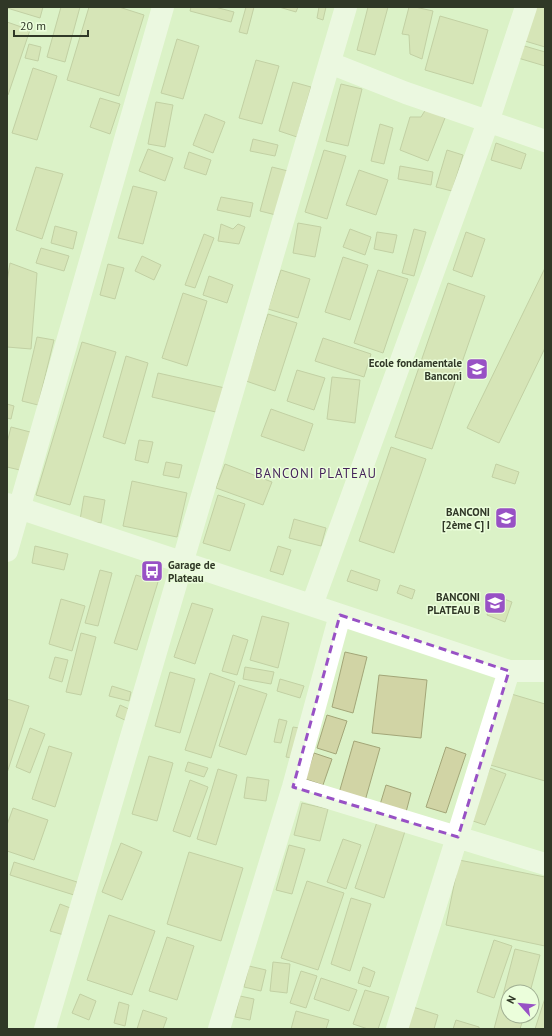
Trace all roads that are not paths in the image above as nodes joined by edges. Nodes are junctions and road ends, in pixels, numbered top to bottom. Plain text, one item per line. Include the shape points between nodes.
1 (163, 7) edge
2 (346, 7) edge
3 (526, 7) edge
4 (330, 63) junction
5 (488, 122) junction
6 (545, 141) edge
7 (13, 506) edge
8 (7, 551) edge
9 (183, 562) junction
10 (312, 605) junction
11 (340, 615) junction
12 (509, 671) junction
13 (545, 671) edge
14 (293, 787) junction
15 (458, 837) junction
16 (545, 864) edge
17 (45, 1029) edge
18 (219, 1029) edge
19 (397, 1029) edge

1 - 7 street
2 - 4 street
3 - 5 street
4 - 5 street
4 - 9 street
5 - 6 street
5 - 10 street
7 - 8 street
7 - 9 street
9 - 10 street
9 - 17 street
10 - 11 street
11 - 12 street
11 - 14 street
12 - 13 street
12 - 15 street
14 - 15 street
14 - 18 street
15 - 16 street
15 - 19 street

